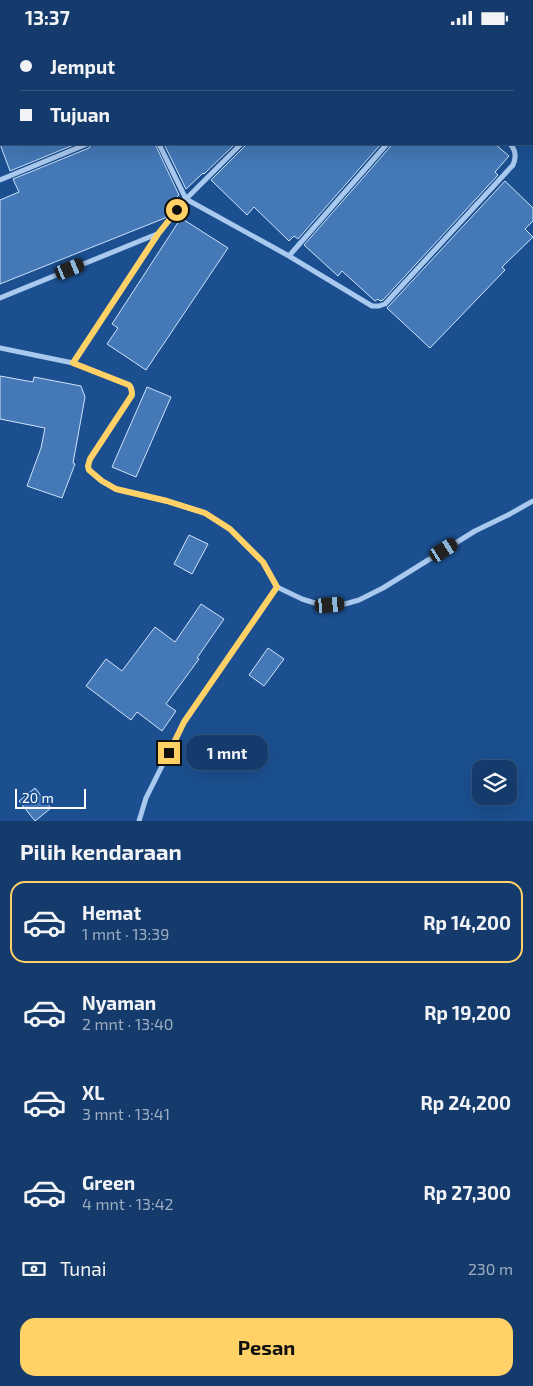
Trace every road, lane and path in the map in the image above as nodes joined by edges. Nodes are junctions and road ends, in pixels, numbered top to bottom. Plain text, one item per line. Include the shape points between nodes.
1 (85, 145) edge
2 (160, 145) edge
3 (240, 145) edge
4 (386, 145) edge
5 (510, 145) edge
6 (0, 179) edge
7 (186, 199) junction
8 (158, 234) junction
9 (289, 256) junction
10 (0, 298) edge
11 (0, 348) edge
12 (73, 363) junction
13 (533, 501) edge
14 (277, 587) junction
15 (139, 821) edge

1 - 6 street
2 - 7 street
3 - 7 street
4 - 9 street
5 - 9 street via 515,154 513,165 385,304 372,305
7 - 8 street
7 - 9 street
8 - 10 street
8 - 12 street
11 - 12 street
12 - 14 street via 129,385 132,391 90,459 89,470 116,489 205,513 230,529 263,562
13 - 14 street via 475,531 359,600 345,604 318,604
14 - 15 street via 184,722 146,798

